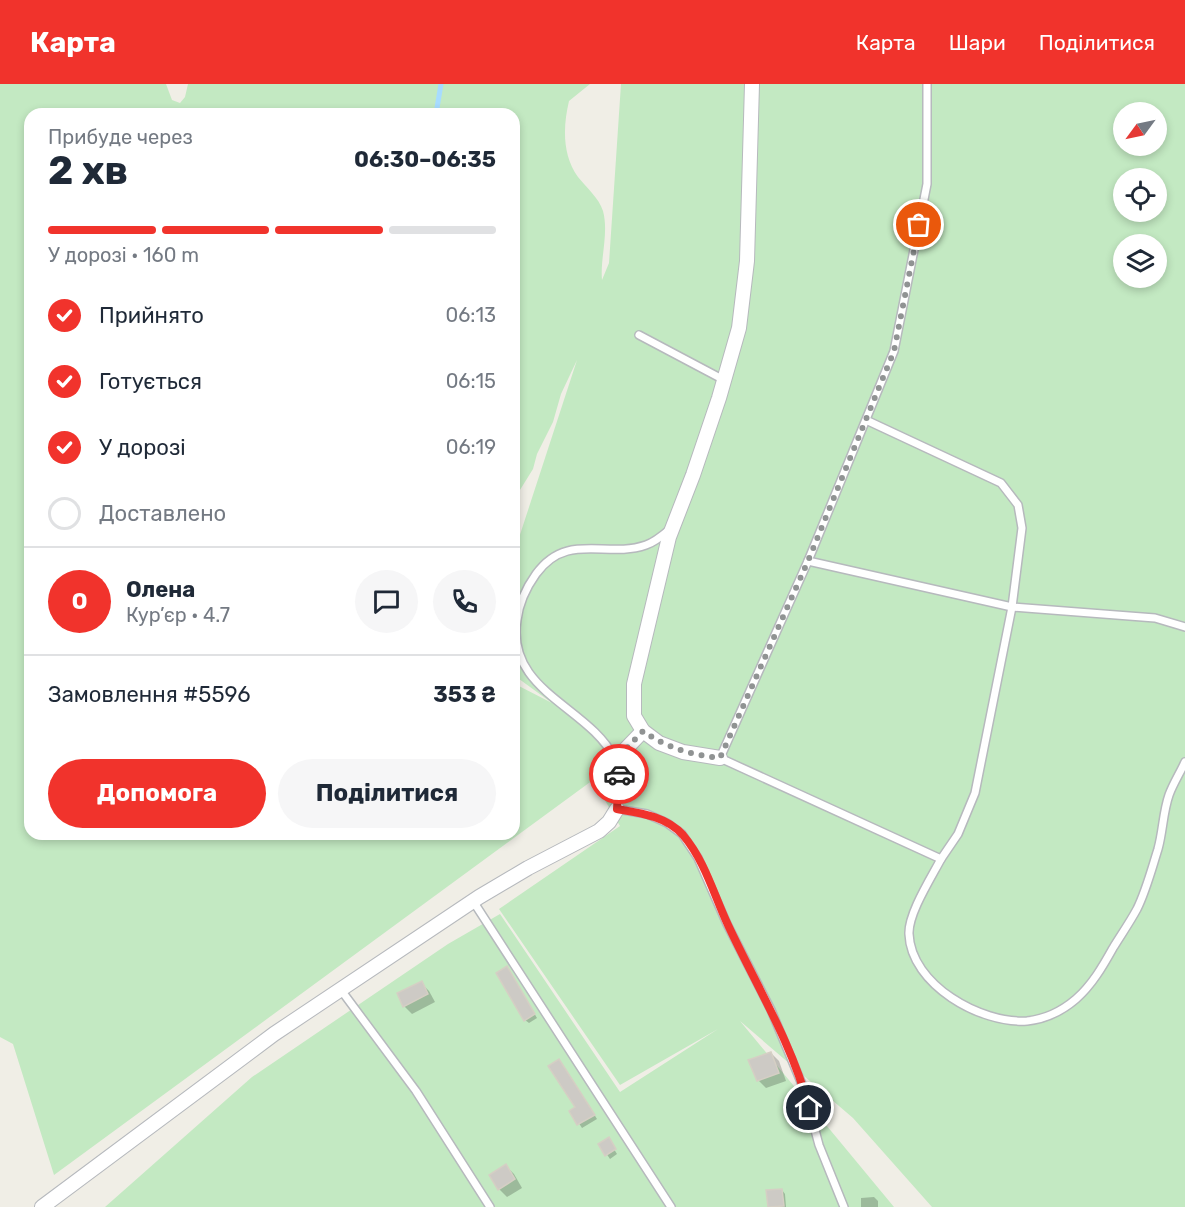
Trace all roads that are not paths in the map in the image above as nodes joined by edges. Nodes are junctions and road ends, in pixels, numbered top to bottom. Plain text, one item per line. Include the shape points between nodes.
1 (752, 84) edge
2 (927, 84) edge
3 (639, 335) dead end
4 (724, 380) junction
5 (866, 420) junction
6 (674, 524) junction
7 (808, 561) junction
8 (520, 606) edge
9 (1012, 607) junction
10 (1185, 627) edge
11 (520, 655) edge
12 (643, 731) junction
13 (720, 758) junction
14 (615, 760) junction
15 (1185, 762) edge
16 (617, 809) junction
17 (941, 859) junction
18 (474, 901) junction
19 (340, 990) junction
20 (42, 1207) edge
21 (490, 1207) edge
22 (671, 1207) edge
23 (844, 1207) edge

1 - 4 street via 747,261 739,328
2 - 5 lane via 927,184 894,351
3 - 4 lane
4 - 6 street
5 - 7 lane
5 - 9 lane via 1001,483 1018,505 1022,528
6 - 8 lane via 658,539 636,548 580,548 553,557 529,584
6 - 12 street via 634,684 634,716
7 - 9 lane
7 - 13 lane
9 - 10 lane via 1155,618
9 - 17 lane via 975,794 958,834
11 - 14 lane via 529,674 598,735
12 - 13 street via 659,743 683,752
12 - 14 street
13 - 17 lane
14 - 16 lane via 619,774
15 - 17 lane via 1169,795 1158,847 1138,908 1095,979 1078,998 1043,1018 1011,1020 968,1008 940,989 918,962 909,932 912,917
16 - 18 street via 599,831
16 - 23 lane via 647,813 667,823 682,834 698,858 771,1010 804,1089 819,1145
18 - 19 street
18 - 22 lane
19 - 20 street via 274,1034
19 - 21 lane via 416,1091

